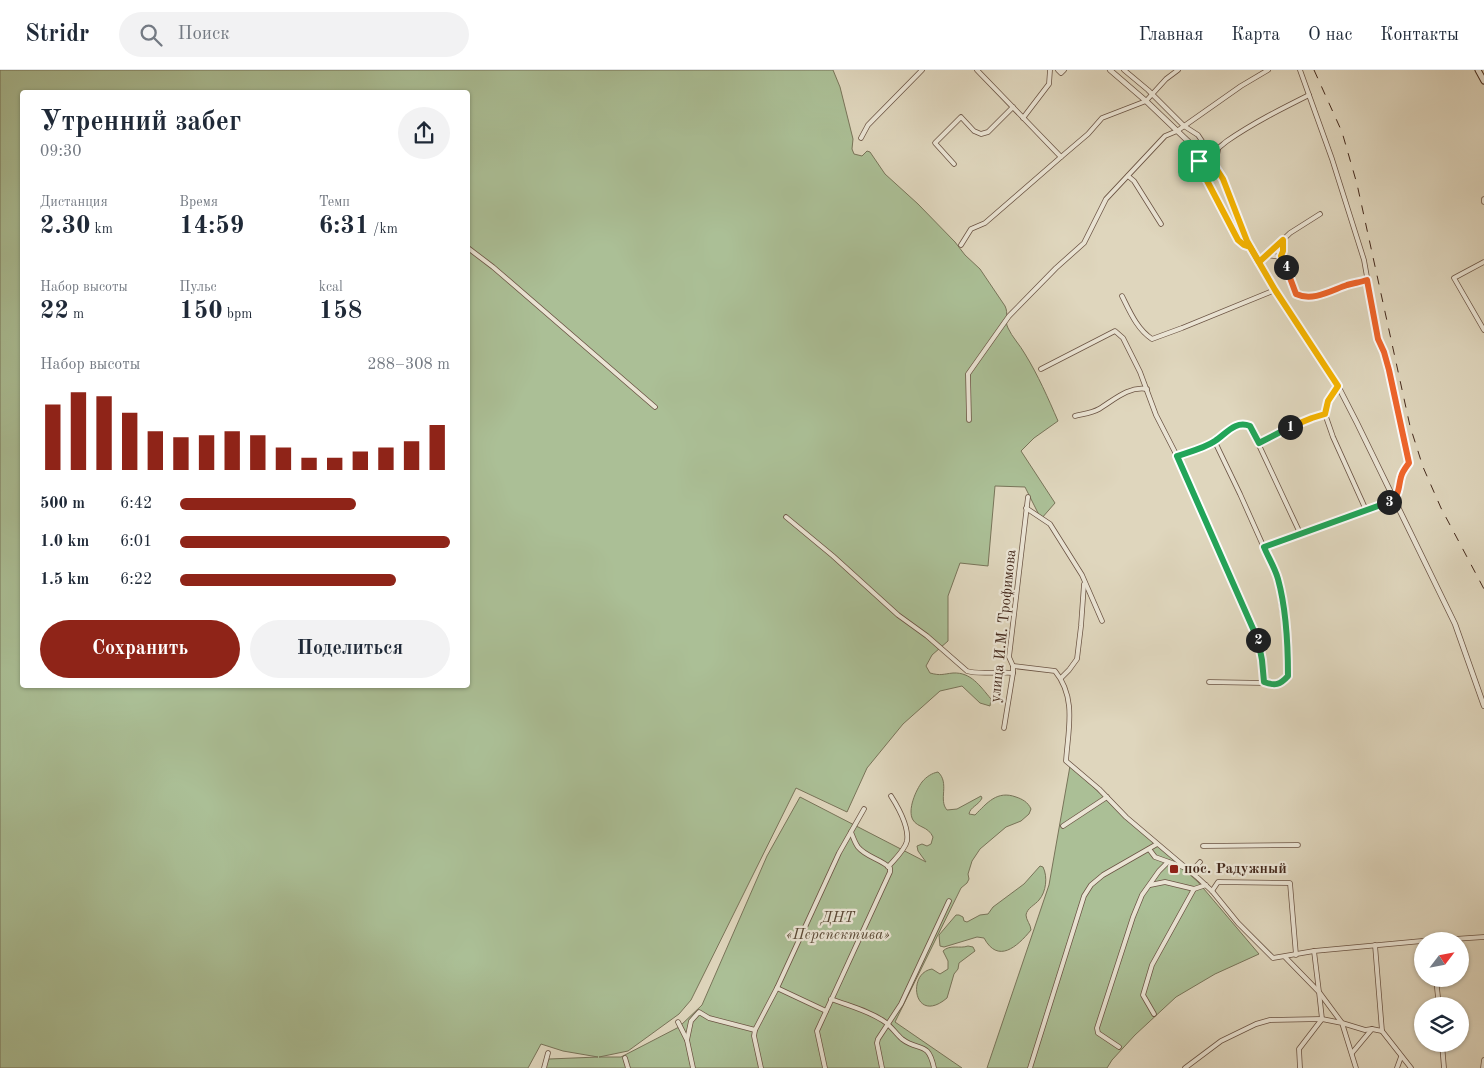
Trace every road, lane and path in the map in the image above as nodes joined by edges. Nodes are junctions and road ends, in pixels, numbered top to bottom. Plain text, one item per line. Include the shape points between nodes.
1 (922, 70) edge
2 (977, 70) edge
3 (1050, 70) edge
4 (1058, 70) edge
5 (1064, 70) edge
6 (1110, 70) edge
7 (1124, 70) edge
8 (1178, 70) edge
9 (1268, 70) edge
10 (1300, 70) edge
11 (1478, 70) edge
12 (1484, 79) edge
13 (1152, 95) junction
14 (1309, 95) junction
15 (1146, 101) junction
16 (1013, 107) junction
17 (1023, 118) junction
18 (1184, 126) junction
19 (1178, 131) junction
20 (861, 138) dead end
21 (1197, 149) junction
22 (1218, 150) junction
23 (1061, 157) junction
24 (954, 164) dead end
25 (1214, 165) junction
26 (1128, 176) junction
27 (1320, 214) dead end
28 (1161, 224) dead end
29 (1283, 240) junction
30 (961, 245) dead end
31 (1250, 247) junction
32 (470, 250) edge
33 (1267, 255) junction
34 (1281, 256) junction
35 (1259, 262) junction
36 (1484, 262) edge
37 (1367, 280) junction
38 (1275, 290) junction
39 (1122, 296) dead end
40 (1484, 330) edge
41 (1040, 369) dead end
42 (1338, 386) junction
43 (1147, 389) junction
44 (654, 407) dead end
45 (1325, 414) junction
46 (1075, 416) dead end
47 (969, 420) dead end
48 (1214, 442) junction
49 (1259, 443) junction
50 (1177, 456) junction
51 (1028, 496) dead end
52 (1395, 499) junction
53 (1026, 508) junction
54 (1366, 510) junction
55 (786, 517) dead end
56 (1300, 533) junction
57 (1264, 547) junction
58 (1084, 582) junction
59 (1102, 621) dead end
60 (1013, 666) junction
61 (1013, 673) junction
62 (1061, 678) junction
63 (1209, 682) dead end
64 (1264, 682) junction
65 (1484, 706) edge
66 (1004, 728) dead end
67 (891, 796) dead end
68 (1106, 797) junction
69 (864, 809) dead end
70 (1064, 826) dead end
71 (851, 832) junction
72 (1158, 844) junction
73 (1298, 845) dead end
74 (1203, 846) dead end
75 (1149, 849) junction
76 (1168, 862) junction
77 (1200, 862) dead end
78 (888, 867) junction
79 (1189, 870) junction
80 (1150, 885) junction
81 (1206, 885) junction
82 (1194, 889) junction
83 (1212, 891) junction
84 (949, 901) dead end
85 (1484, 937) edge
86 (1469, 938) edge
87 (1414, 942) edge
88 (1375, 945) junction
89 (1314, 951) junction
90 (1296, 955) junction
91 (1285, 957) junction
92 (777, 988) junction
93 (1319, 992) junction
94 (831, 999) junction
95 (826, 1011) junction
96 (1154, 1014) dead end
97 (1322, 1019) junction
98 (678, 1022) dead end
99 (1342, 1023) junction
100 (888, 1024) junction
101 (1372, 1029) junction
102 (755, 1030) junction
103 (1382, 1031) junction
104 (687, 1040) junction
105 (1119, 1047) dead end
106 (1443, 1052) edge
107 (548, 1053) dead end
108 (1352, 1053) junction
109 (1401, 1057) junction
110 (625, 1058) dead end
111 (1484, 1060) edge
112 (544, 1068) edge
113 (628, 1068) edge
114 (692, 1068) edge
115 (761, 1068) edge
116 (824, 1068) edge
117 (882, 1068) edge
118 (934, 1068) edge
119 (1030, 1068) edge
120 (1185, 1068) edge
121 (1300, 1068) edge
122 (1356, 1068) edge
123 (1397, 1068) edge
124 (1411, 1068) edge
125 (1444, 1068) edge
126 (1483, 1068) edge

1 - 20 street via 868,124
2 - 16 street
3 - 17 street via 1049,84
4 - 5 street via 1061,73
6 - 15 street
7 - 13 street
8 - 13 street
9 - 18 street
10 - 14 street
11 - 12 main road
13 - 15 street
13 - 18 street
14 - 22 street via 1268,116
14 - 37 street via 1364,260
15 - 19 street
15 - 23 street via 1102,118
16 - 17 street
16 - 24 street via 988,132 981,134 960,117 935,143
17 - 23 street
18 - 19 street
18 - 22 street via 1198,135 1208,150
19 - 21 street
19 - 26 street via 1165,136
21 - 25 street
21 - 31 street via 1204,175 1238,240
22 - 25 street
23 - 30 street via 985,223 971,229
25 - 31 street via 1223,179
26 - 28 street
26 - 47 street via 1106,199 1084,243 1009,316 968,374
27 - 29 street
29 - 33 street
29 - 34 street
31 - 35 street
32 - 44 street
33 - 34 street
33 - 35 street
34 - 37 street via 1296,294 1302,297 1322,295
35 - 38 street
36 - 40 street via 1454,278
37 - 52 street via 1409,463 1401,476
38 - 39 street via 1152,339 1137,324
38 - 42 street
41 - 43 street via 1115,331 1123,338
42 - 45 street via 1328,401
42 - 52 street
43 - 46 street via 1124,393 1097,410
43 - 50 street
45 - 49 street via 1305,420
45 - 54 street
48 - 49 street via 1225,432 1245,424 1253,430
48 - 50 street
48 - 57 street
49 - 56 street
50 - 64 street via 1258,637
51 - 53 street, улица И.М. Трофимова
52 - 54 street
52 - 65 street via 1454,624
53 - 58 street via 1050,524
53 - 60 street, улица И.М. Трофимова via 1009,657
54 - 56 street
55 - 61 street via 968,671
56 - 57 street
57 - 64 street via 1278,578 1288,668 1288,676 1283,682 1275,686
58 - 59 street
58 - 62 street via 1077,659
60 - 61 street, улица И.М. Трофимова
60 - 62 street via 1056,671
61 - 66 street, улица И.М. Трофимова
62 - 68 street via 1070,716 1066,761
63 - 64 street
67 - 78 street via 900,811 907,840
68 - 70 street
68 - 72 street
69 - 71 street
71 - 78 street via 863,852
71 - 92 street
72 - 75 street
72 - 79 street
73 - 74 street
75 - 76 street via 1155,858
75 - 119 street via 1103,875 1084,896
76 - 79 street
76 - 80 street
77 - 79 street
78 - 94 street via 890,872
79 - 81 street
80 - 82 street via 1165,882
80 - 105 street via 1133,917 1097,1028 1098,1033
81 - 82 street
81 - 83 street
82 - 96 street via 1152,965 1143,995
83 - 90 street via 1218,882 1290,883
83 - 91 street via 1264,951 1273,958
84 - 100 street via 901,1004
85 - 86 street
87 - 88 street
88 - 89 street
88 - 103 street
89 - 90 street
89 - 93 street
90 - 91 street
91 - 93 street
92 - 95 street
92 - 102 street
93 - 97 street
93 - 99 street
94 - 95 street
94 - 100 street
95 - 116 street via 817,1031
97 - 99 street
97 - 120 street via 1270,1020 1256,1024 1222,1040
97 - 121 street via 1299,1049
98 - 104 street
99 - 101 street
99 - 108 street
100 - 117 street via 877,1043
100 - 118 street via 902,1039 928,1052
101 - 103 street
101 - 108 street
102 - 104 street via 709,1018 700,1012 691,1021
102 - 115 street
103 - 109 street
104 - 114 street
106 - 125 street
107 - 112 street
108 - 122 street
109 - 123 street
109 - 124 street
110 - 113 street
111 - 126 street

